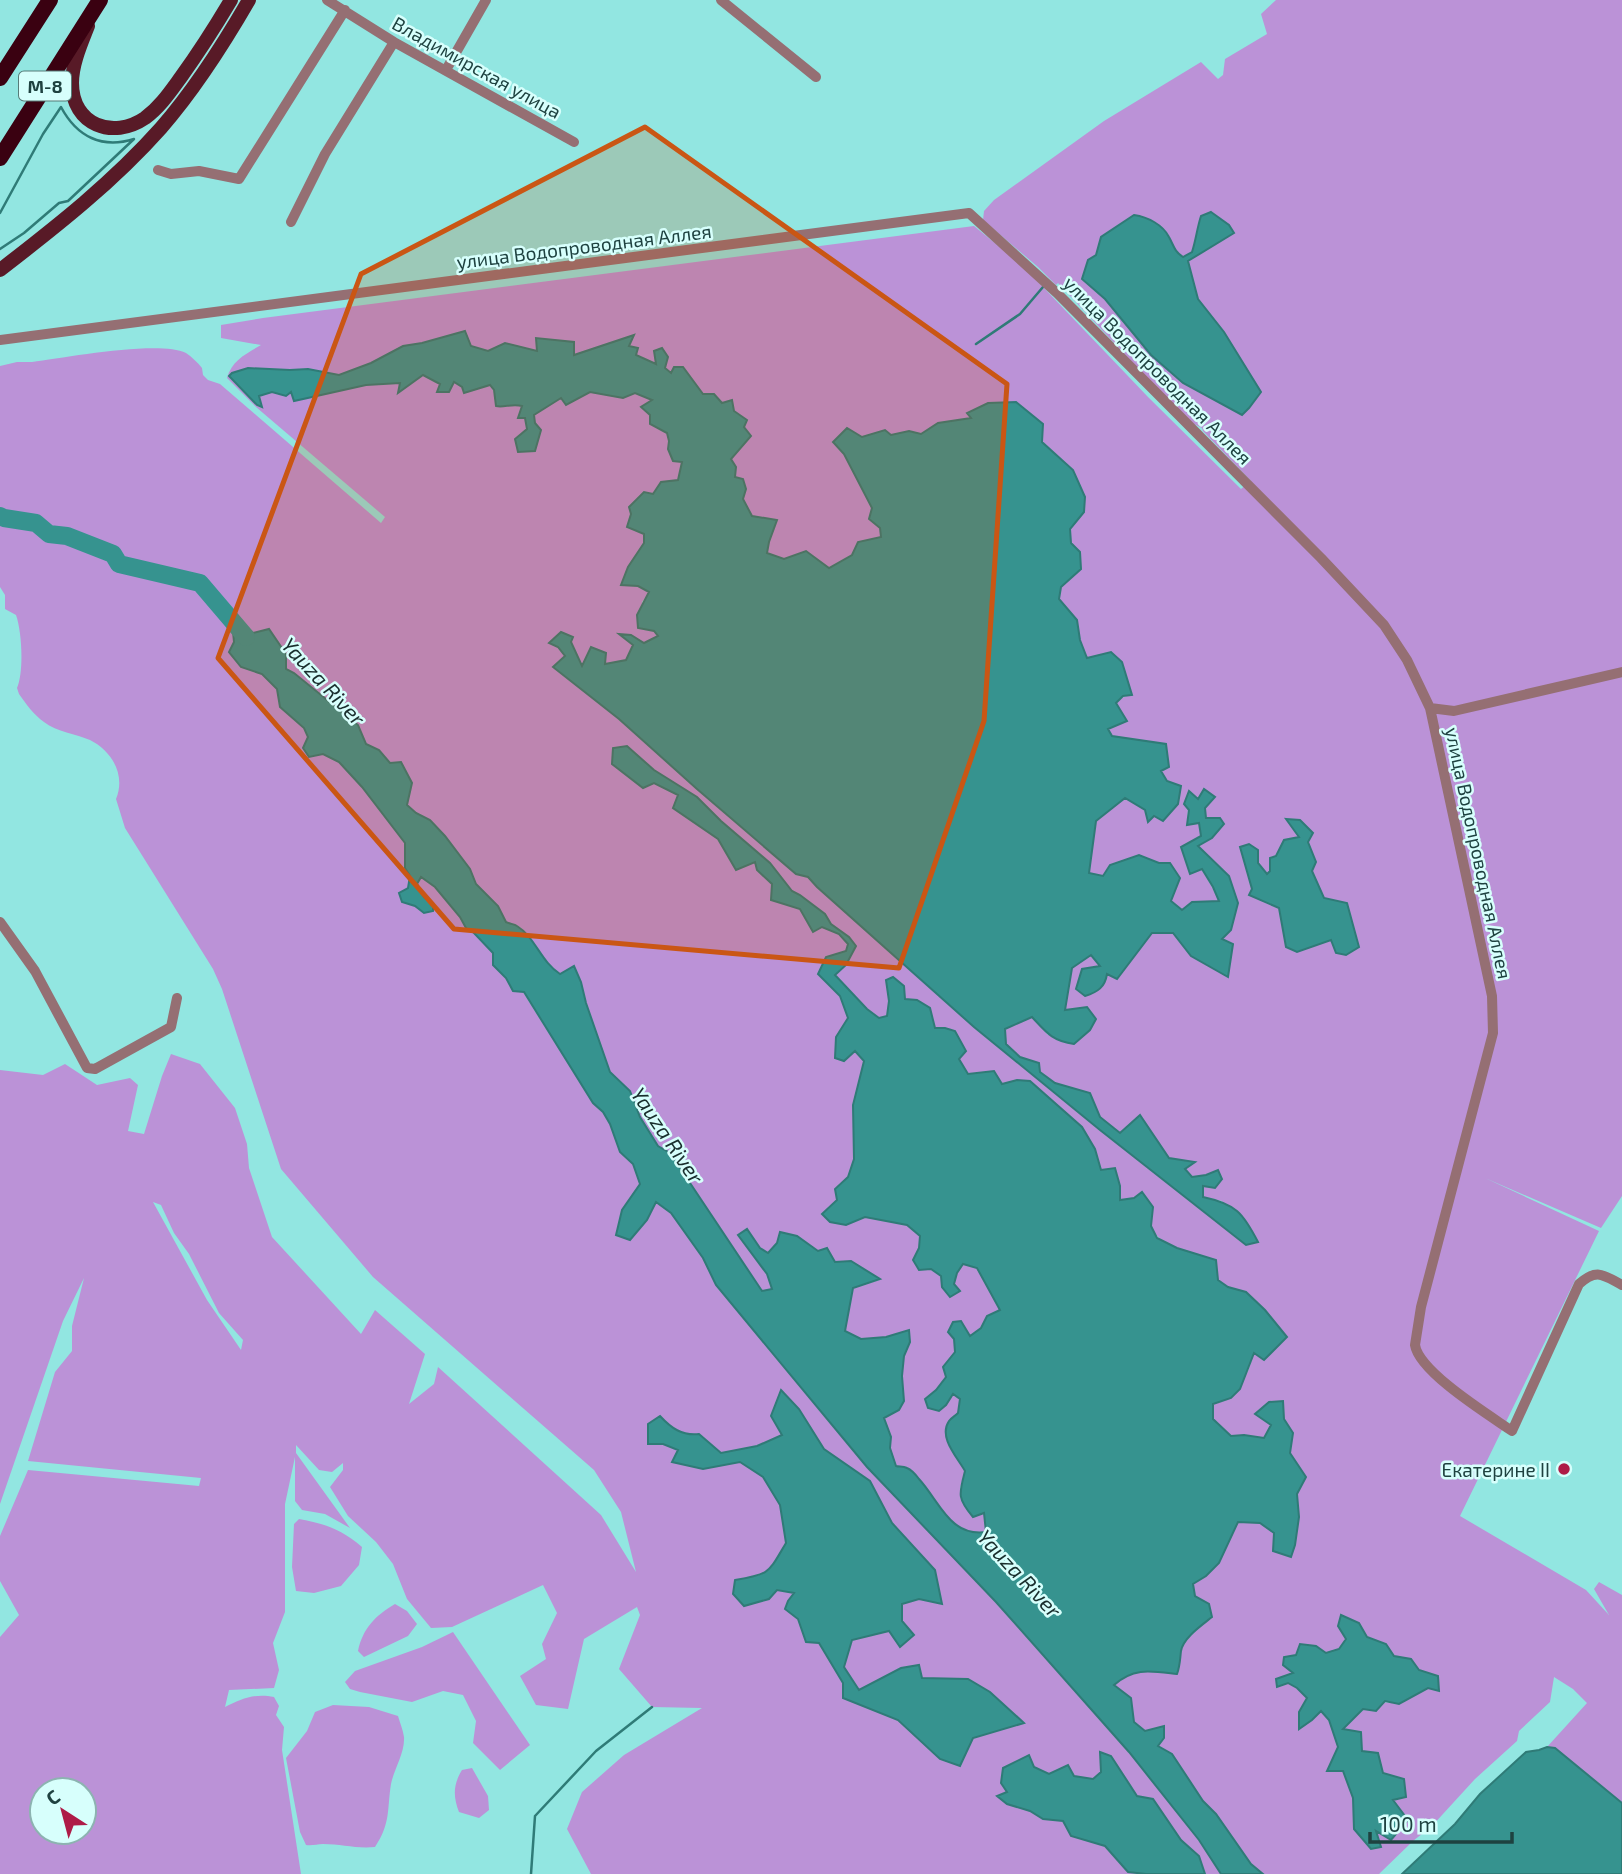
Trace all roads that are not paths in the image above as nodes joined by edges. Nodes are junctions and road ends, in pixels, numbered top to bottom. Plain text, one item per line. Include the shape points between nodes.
1 (50, 0) edge
2 (100, 0) edge
3 (231, 0) edge
4 (249, 0) edge
5 (327, 0) edge
6 (486, 0) edge
7 (721, 0) edge
8 (345, 10) junction
9 (91, 15) junction
10 (394, 42) junction
11 (446, 70) junction
12 (816, 77) dead end
13 (0, 78) edge
14 (574, 142) dead end
15 (0, 158) edge
16 (158, 170) dead end
17 (291, 222) dead end
18 (0, 270) edge
19 (4, 338) edge
20 (1622, 672) edge
21 (1430, 708) junction
22 (0, 922) edge
23 (177, 998) dead end
24 (1622, 1285) edge

1 - 13 highway, М-8
2 - 9 highway, М-8
3 - 9 main road via 159,105 147,117 121,128 96,125 79,110 75,99 73,69
4 - 18 main road via 205,71 150,140 92,197
5 - 8 street, Владимирская улица
6 - 11 street
7 - 12 street
8 - 10 street, Владимирская улица
8 - 16 street via 239,179 199,171 171,174
9 - 15 highway, М-8
10 - 11 street, Владимирская улица
10 - 17 street via 325,154
11 - 14 street, Владимирская улица
19 - 21 street, улица Водопроводная Аллея via 970,213 1036,272 1384,625
20 - 21 street via 1454,710
21 - 24 street, улица Водопроводная Аллея via 1489,983 1493,1032 1424,1295 1415,1350 1432,1371 1512,1431 1579,1284 1588,1275 1601,1274
22 - 23 street via 34,971 87,1068 95,1069 171,1027

